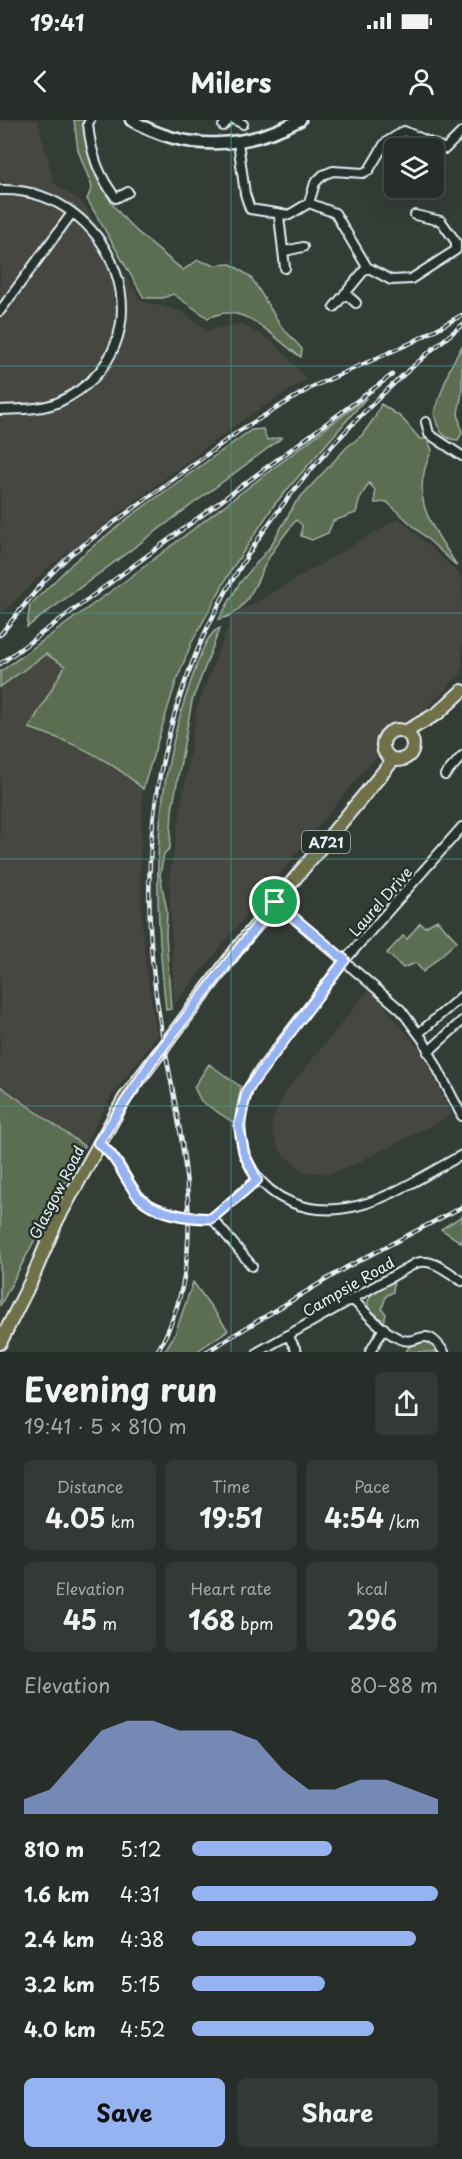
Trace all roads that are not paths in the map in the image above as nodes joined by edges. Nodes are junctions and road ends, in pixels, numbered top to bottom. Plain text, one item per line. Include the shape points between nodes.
1 (90, 120) edge
2 (131, 120) edge
3 (300, 120) edge
4 (403, 120) edge
5 (404, 131) junction
6 (462, 132) edge
7 (238, 142) junction
8 (0, 190) edge
9 (128, 192) dead end
10 (309, 202) junction
11 (72, 213) junction
12 (415, 215) dead end
13 (279, 216) junction
14 (303, 247) dead end
15 (285, 251) junction
16 (367, 267) junction
17 (285, 268) dead end
18 (345, 293) junction
19 (356, 303) dead end
20 (334, 307) dead end
21 (0, 311) edge
22 (0, 410) edge
23 (426, 422) dead end
24 (462, 454) edge
25 (462, 691) edge
26 (408, 734) junction
27 (390, 756) junction
28 (462, 756) edge
29 (445, 775) dead end
30 (462, 827) edge
31 (275, 902) junction
32 (345, 960) junction
33 (462, 996) edge
34 (462, 1021) edge
35 (419, 1033) junction
36 (428, 1052) junction
37 (462, 1116) edge
38 (98, 1143) junction
39 (462, 1155) edge
40 (257, 1180) junction
41 (212, 1218) junction
42 (252, 1266) dead end
43 (462, 1281) edge
44 (352, 1299) junction
45 (384, 1328) junction
46 (288, 1335) junction
47 (0, 1342) edge
48 (258, 1352) edge
49 (297, 1352) edge
50 (370, 1352) edge
51 (444, 1352) edge

1 - 9 street via 92,157 106,185 116,198
2 - 7 street via 174,140
3 - 7 street via 277,132
4 - 5 street
5 - 6 street via 445,149
5 - 10 street via 385,143 369,170 323,175 315,183
7 - 13 street via 250,209
8 - 11 street via 33,194
10 - 13 street via 289,215
10 - 16 street via 335,213
11 - 21 street
11 - 22 street via 91,228 105,248 122,294 124,314 119,335 99,371 81,388 58,402 32,409
12 - 16 street via 441,221 456,242 456,250 411,279 391,280
13 - 15 street
14 - 15 street
15 - 17 street
16 - 18 street
18 - 19 street
18 - 20 street
23 - 24 street via 429,434
25 - 26 main road, A721
26 - 27 main road, A721 via 413,746 410,754 403,759
26 - 27 main road, A721 via 397,730 386,736 383,745
27 - 31 main road, Glasgow Road / A721 via 377,782
28 - 29 street
30 - 32 street, Laurel Drive
31 - 32 street
31 - 38 main road, Glasgow Road / A721 via 152,1061
32 - 35 street via 401,1010
32 - 40 street, Laurel Drive via 247,1090 239,1126 244,1154
33 - 35 street
34 - 36 street
35 - 36 street
36 - 37 street
38 - 41 street via 120,1164 145,1202 161,1210
38 - 47 main road, Glasgow Road / A721
39 - 40 street via 366,1204 345,1209 303,1207 285,1201
40 - 41 street
41 - 42 street
43 - 44 street, Campsie Road via 436,1264 422,1261
44 - 45 street
44 - 46 street, Campsie Road
45 - 50 street
45 - 51 street via 407,1341 432,1338
46 - 48 street, Campsie Road
46 - 49 street

